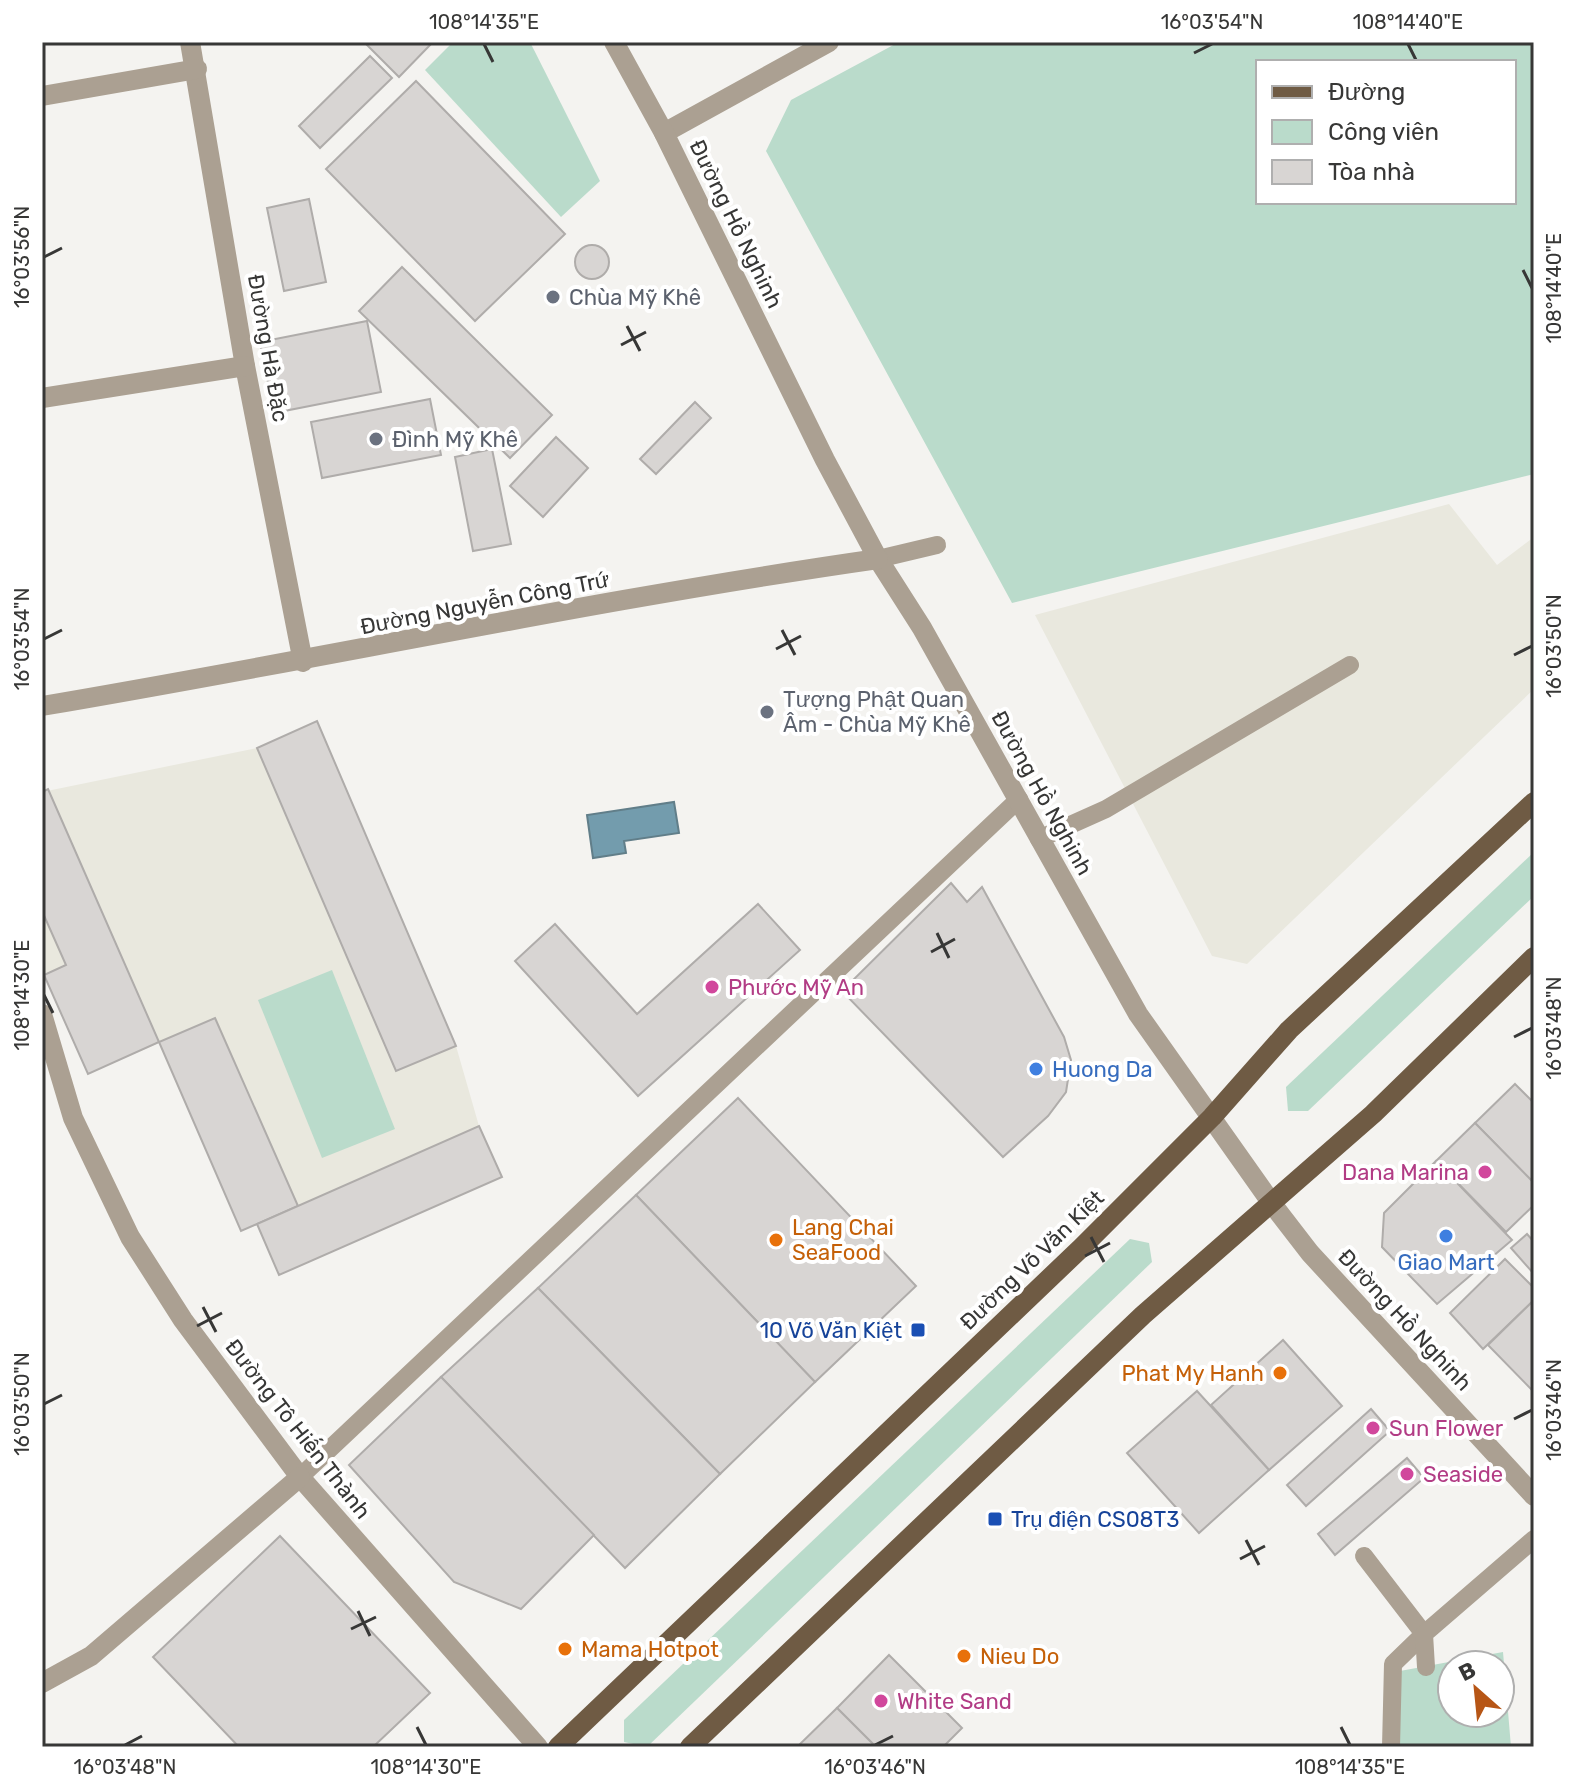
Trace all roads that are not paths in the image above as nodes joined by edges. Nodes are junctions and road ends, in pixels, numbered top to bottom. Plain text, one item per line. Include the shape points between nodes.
1 (190, 42) edge
2 (614, 42) edge
3 (829, 42) edge
4 (197, 69) junction
5 (42, 96) edge
6 (664, 133) junction
7 (245, 366) junction
8 (42, 398) edge
9 (937, 545) dead end
10 (878, 559) junction
11 (303, 662) junction
12 (1350, 665) dead end
13 (42, 706) edge
14 (1019, 799) junction
15 (1534, 802) edge
16 (1039, 839) junction
17 (1534, 957) edge
18 (42, 1015) edge
19 (1212, 1117) junction
20 (1273, 1205) junction
21 (300, 1477) junction
22 (1534, 1496) edge
23 (1534, 1539) edge
24 (1364, 1556) dead end
25 (1424, 1634) junction
26 (1426, 1667) dead end
27 (42, 1683) edge
28 (538, 1747) edge
29 (558, 1747) edge
30 (690, 1747) edge
31 (1391, 1747) edge

1 - 4 street, Đường Hà Đặc
2 - 6 street, Đường Hồ Nghinh
3 - 6 street
4 - 5 street
4 - 7 street, Đường Hà Đặc
6 - 10 street, Đường Hồ Nghinh
7 - 8 street
7 - 11 street, Đường Hà Đặc
9 - 10 lane, Đường Nguyễn Công Trứ
10 - 11 street, Đường Nguyễn Công Trứ via 743,578
10 - 14 street, Đường Hồ Nghinh
11 - 13 street, Đường Nguyễn Công Trứ
12 - 16 lane via 1106,809
14 - 16 street, Đường Hồ Nghinh
14 - 21 lane
15 - 19 main road, Đường Võ Văn Kiệt via 1289,1030
16 - 19 street, Đường Hồ Nghinh via 1138,1014
17 - 20 main road
18 - 21 street, Đường Tô Hiến Thành via 73,1118 130,1237 183,1320
19 - 20 street, Đường Hồ Nghinh
19 - 29 main road, Đường Võ Văn Kiệt
20 - 22 street, Đường Hồ Nghinh via 1310,1253
20 - 30 main road via 1143,1315
21 - 27 street via 91,1656
21 - 28 street, Đường Tô Hiến Thành
23 - 25 lane
24 - 25 lane
25 - 26 lane
25 - 31 lane via 1393,1664

